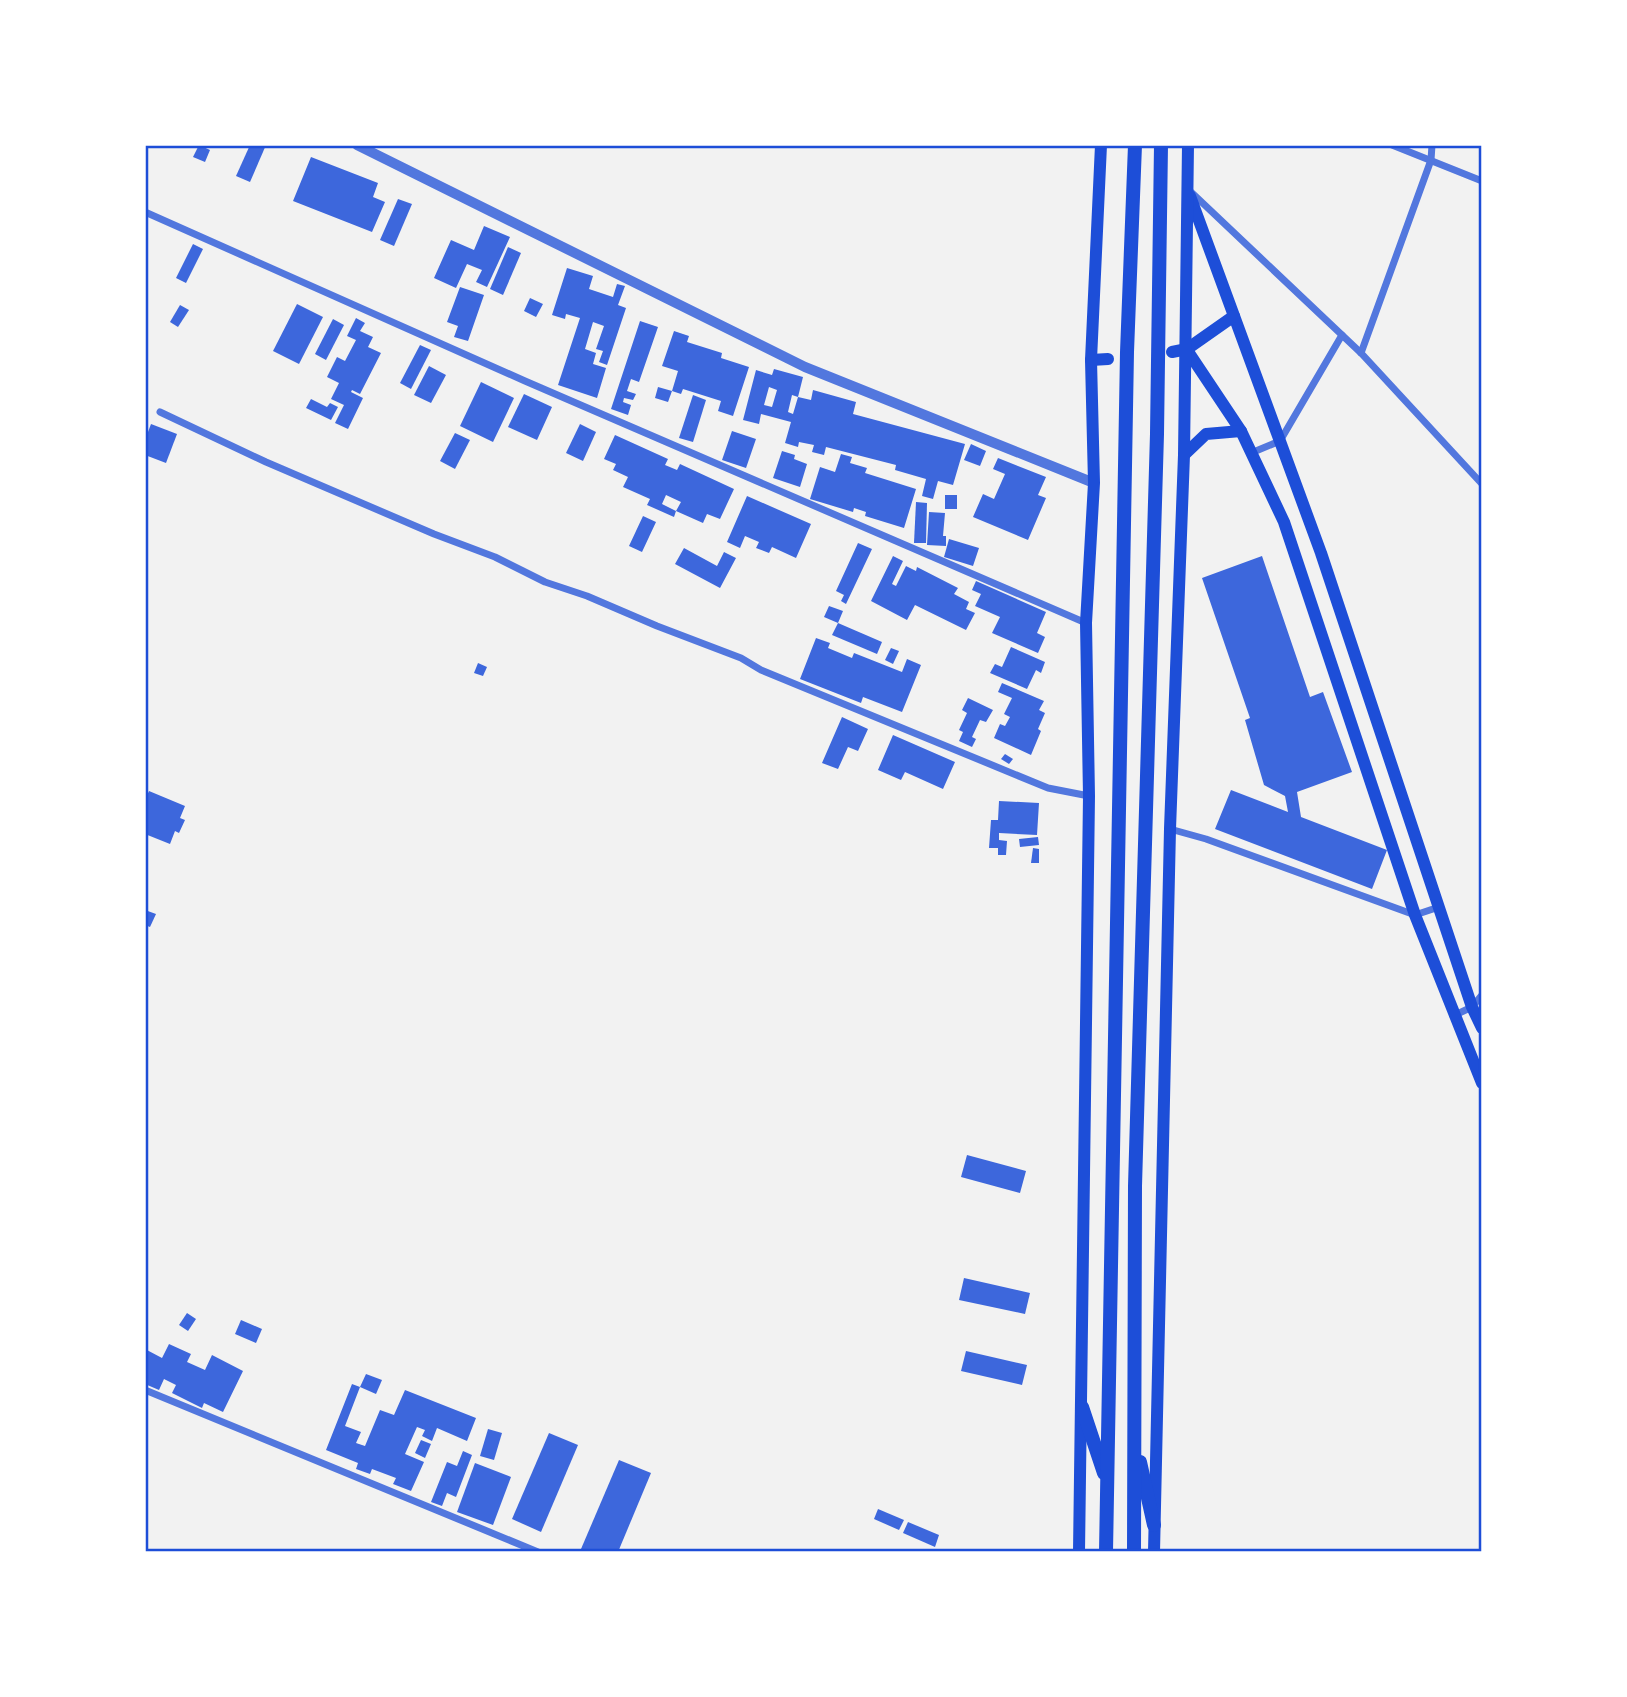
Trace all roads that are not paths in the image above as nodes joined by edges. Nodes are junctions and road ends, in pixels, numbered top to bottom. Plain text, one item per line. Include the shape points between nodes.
1 (357, 145) edge
2 (1101, 145) edge
3 (1135, 145) edge
4 (1161, 145) edge
5 (1188, 145) edge
6 (1392, 145) edge
7 (1432, 145) edge
8 (1431, 160) junction
9 (1482, 181) edge
10 (1187, 188) junction
11 (145, 212) edge
12 (1234, 316) junction
13 (1342, 335) junction
14 (1186, 349) junction
15 (1172, 352) dead end
16 (1361, 353) junction
17 (1090, 359) junction
18 (1108, 359) dead end
19 (160, 412) dead end
20 (1241, 431) junction
21 (1280, 441) junction
22 (1251, 453) junction
23 (1184, 455) junction
24 (1094, 483) junction
25 (1482, 484) edge
26 (1307, 514) junction
27 (1284, 522) junction
28 (1335, 595) junction
29 (1311, 603) junction
30 (1086, 623) junction
31 (1360, 670) junction
32 (1336, 678) junction
33 (1386, 749) junction
34 (1362, 757) junction
35 (1089, 796) junction
36 (1170, 829) junction
37 (1413, 831) junction
38 (1390, 839) junction
39 (1439, 907) junction
40 (1415, 915) junction
41 (1478, 1002) edge
42 (1453, 1016) junction
43 (1482, 1028) edge
44 (1482, 1083) edge
45 (145, 1391) edge
46 (1082, 1407) junction
47 (1134, 1436) junction
48 (1107, 1484) junction
49 (1154, 1525) junction
50 (538, 1552) edge
51 (1079, 1552) edge
52 (1106, 1552) edge
53 (1134, 1552) edge
54 (1154, 1552) edge

1 - 24 street via 805,368
2 - 17 main road
3 - 48 highway via 1126,366
4 - 47 highway via 1135,1186
5 - 10 main road
6 - 8 street
7 - 8 street
8 - 9 street
8 - 16 street
10 - 12 main road
10 - 13 street
10 - 14 main road
11 - 30 street
12 - 14 main road
12 - 21 main road
13 - 16 street
13 - 21 street
14 - 15 main road
14 - 20 main road
14 - 23 main road
16 - 25 street
17 - 18 main road
17 - 24 main road
19 - 35 street via 545,582 741,658 1048,788
20 - 22 main road
20 - 23 main road via 1206,434
21 - 22 street
21 - 26 main road
22 - 27 main road
23 - 36 main road
24 - 30 main road
26 - 27 main road
26 - 28 main road
27 - 29 main road
28 - 29 main road
28 - 31 main road
29 - 32 main road
30 - 35 main road
31 - 32 main road
31 - 33 main road
32 - 34 main road
33 - 34 main road
33 - 37 main road
34 - 38 main road
35 - 46 main road
36 - 40 street
36 - 49 main road
37 - 38 main road
37 - 39 main road
38 - 40 main road
39 - 40 street
39 - 41 main road
40 - 42 main road
41 - 42 street
41 - 43 main road
42 - 44 main road
45 - 50 street
46 - 48 highway
46 - 51 main road
47 - 49 highway
47 - 53 highway
48 - 52 highway
49 - 54 main road

